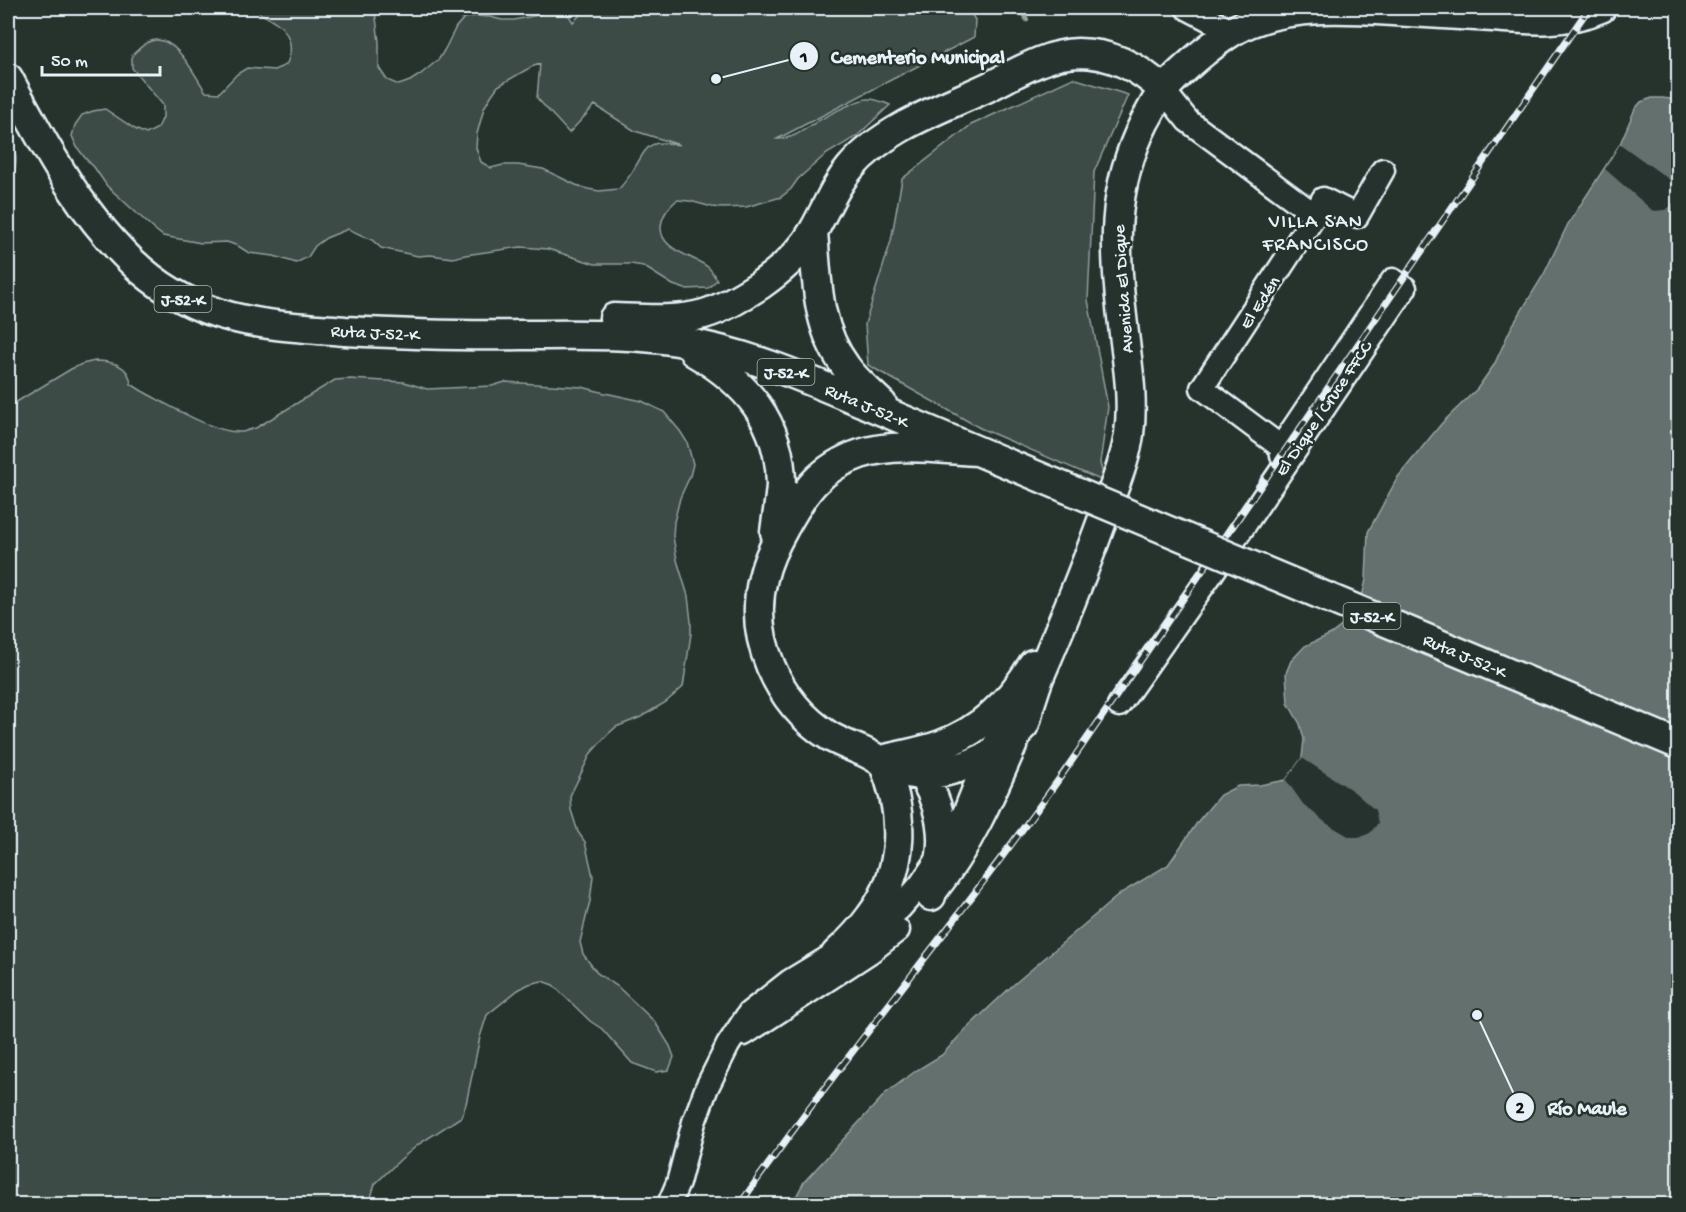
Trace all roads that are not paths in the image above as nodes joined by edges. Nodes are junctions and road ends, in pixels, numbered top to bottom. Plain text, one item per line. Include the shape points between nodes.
1 (1187, 8) edge
2 (1601, 8) edge
3 (1231, 31) junction
4 (8, 78) edge
5 (1163, 90) junction
6 (1383, 170) dead end
7 (1316, 215) junction
8 (813, 232) junction
9 (412, 334) junction
10 (674, 340) junction
11 (894, 416) junction
12 (977, 451) junction
13 (1284, 453) junction
14 (774, 546) junction
15 (1068, 609) junction
16 (1037, 682) junction
17 (1119, 705) dead end
18 (1023, 726) junction
19 (1678, 744) edge
20 (987, 756) junction
21 (903, 763) junction
22 (940, 856) junction
23 (932, 896) junction
24 (836, 954) junction
25 (728, 1045) junction
26 (669, 1204) edge

1 - 3 street
2 - 3 main road, Avenida El Dique via 1575,16 1537,20 1322,8 1265,18
3 - 5 main road, Avenida El Dique
4 - 9 main road, Ruta J-52-K / J-52-K via 93,219 122,252 162,286 202,308 246,322
5 - 7 street via 1188,121
5 - 8 main road via 1138,70 1110,57 1078,54 1047,58 886,137 865,153 834,190
5 - 15 main road, Avenida El Dique via 1130,155 1117,212 1118,278 1131,387 1129,439
6 - 7 street via 1357,216 1323,199
7 - 13 street, El Edén via 1202,388
8 - 9 main road via 761,284 703,314 510,321
8 - 11 main road via 819,301 828,336 846,367
9 - 10 main road, Ruta J-52-K / J-52-K via 615,335
10 - 11 main road, Ruta J-52-K / J-52-K via 741,355
10 - 14 main road via 738,382 766,422 777,453 781,485
11 - 12 main road, Ruta J-52-K / J-52-K
12 - 14 main road via 888,448 842,462 803,494
12 - 19 main road, Ruta J-52-K / J-52-K, bridge
13 - 13 street, El Dique / Cruce FFCC via 1405,288 1393,280
13 - 17 street, El Dique / Cruce FFCC via 1212,573
14 - 21 main road via 763,575 759,611 764,647 777,681 813,724 845,744
15 - 16 main road, Avenida El Dique
15 - 21 main road via 1001,708 957,738
16 - 18 main road, Avenida El Dique
16 - 20 street
18 - 20 main road
18 - 23 street via 982,820
20 - 21 main road via 945,771
20 - 22 street via 965,811
21 - 22 main road via 930,789 940,820
21 - 24 main road via 889,777 899,831 894,868 872,916
22 - 23 main road
22 - 24 street via 900,908
23 - 25 street via 870,952
24 - 25 street via 790,981 749,1013
25 - 26 street via 694,1122

